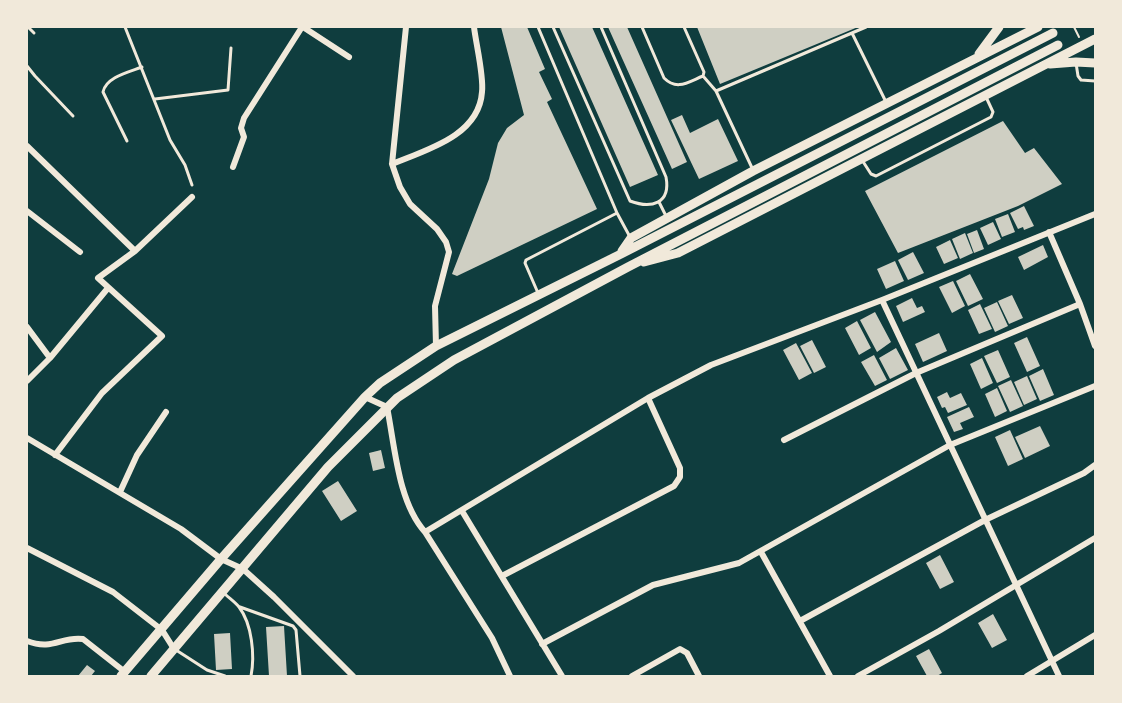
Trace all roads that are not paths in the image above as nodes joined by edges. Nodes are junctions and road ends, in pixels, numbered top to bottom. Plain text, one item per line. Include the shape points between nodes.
1 (28, 27) edge
2 (125, 27) edge
3 (303, 27) edge
4 (406, 27) edge
5 (474, 27) edge
6 (538, 27) edge
7 (553, 27) edge
8 (601, 27) edge
9 (642, 27) edge
10 (684, 27) edge
11 (866, 27) edge
12 (999, 27) edge
13 (1038, 27) edge
14 (34, 33) dead end
15 (852, 33) junction
16 (1053, 33) dead end
17 (1095, 39) edge
18 (1058, 45) dead end
19 (231, 48) dead end
20 (349, 57) dead end
21 (975, 58) junction
22 (1076, 62) junction
23 (1095, 63) edge
24 (1042, 65) junction
25 (27, 66) edge
26 (142, 67) junction
27 (703, 75) junction
28 (1095, 81) edge
29 (716, 91) junction
30 (985, 94) junction
31 (155, 99) junction
32 (887, 104) junction
33 (73, 116) dead end
34 (127, 141) dead end
35 (27, 146) edge
36 (861, 158) junction
37 (392, 164) junction
38 (233, 167) dead end
39 (753, 171) junction
40 (192, 185) dead end
41 (192, 197) dead end
42 (659, 202) junction
43 (27, 211) edge
44 (617, 213) junction
45 (1095, 213) edge
46 (667, 218) junction
47 (1049, 232) junction
48 (630, 238) junction
49 (135, 251) junction
50 (80, 252) dead end
51 (621, 254) junction
52 (628, 267) junction
53 (108, 288) junction
54 (538, 293) junction
55 (882, 300) junction
56 (1080, 304) junction
57 (27, 327) edge
58 (436, 346) junction
59 (1095, 346) edge
60 (50, 358) junction
61 (916, 373) junction
62 (27, 381) edge
63 (1095, 386) edge
64 (365, 397) junction
65 (648, 398) junction
66 (387, 407) junction
67 (166, 412) dead end
68 (27, 438) edge
69 (784, 440) dead end
70 (950, 445) junction
71 (55, 456) junction
72 (1095, 465) edge
73 (120, 492) junction
74 (462, 511) junction
75 (985, 520) junction
76 (425, 532) junction
77 (1095, 538) edge
78 (27, 548) edge
79 (761, 552) junction
80 (221, 559) junction
81 (243, 569) junction
82 (502, 576) junction
83 (1017, 585) junction
84 (223, 592) junction
85 (240, 607) junction
86 (800, 621) junction
87 (162, 630) junction
88 (1095, 635) edge
89 (27, 641) edge
90 (542, 644) junction
91 (174, 649) junction
92 (1052, 661) junction
93 (123, 674) edge
94 (151, 676) edge
95 (225, 676) edge
96 (251, 676) edge
97 (300, 676) edge
98 (353, 676) edge
99 (510, 676) edge
100 (562, 676) edge
101 (632, 676) edge
102 (699, 676) edge
103 (830, 676) edge
104 (858, 676) edge
105 (1027, 676) edge
106 (1059, 676) edge

1 - 14 lane
2 - 26 lane
3 - 20 street
3 - 38 street via 244,118 244,137
4 - 37 street
5 - 37 street via 483,93 476,114 461,132
6 - 44 lane
7 - 42 lane via 630,201 640,205
8 - 42 lane via 666,177 666,195
9 - 27 lane via 670,85 678,86
10 - 27 lane
11 - 15 lane
12 - 21 main road
13 - 21 main road
15 - 29 lane
15 - 32 lane
16 - 51 main road
17 - 24 main road
18 - 52 main road
19 - 31 lane via 228,90
21 - 32 main road
22 - 23 main road
22 - 24 main road
22 - 28 lane via 1081,80
24 - 30 main road
25 - 33 lane
26 - 31 lane
26 - 34 lane via 104,85 103,92
27 - 29 lane
29 - 39 lane
30 - 36 main road
30 - 36 lane via 993,112 991,117 876,176
31 - 40 lane
32 - 39 main road
35 - 49 street
36 - 52 main road via 678,253
37 - 58 street via 410,204 436,229 449,252 435,306
39 - 46 main road
41 - 49 street
42 - 46 lane
43 - 50 street
44 - 48 lane
44 - 54 lane via 526,260
45 - 47 street
46 - 48 main road
47 - 55 street
47 - 56 street
48 - 51 main road
49 - 53 street via 98,278
51 - 54 main road
52 - 66 main road via 454,360
53 - 60 street
53 - 71 street via 162,336 102,393
54 - 58 main road
55 - 61 street
55 - 65 street via 711,365
56 - 59 street
56 - 61 street
57 - 60 street
58 - 64 main road
60 - 62 street
61 - 69 street
61 - 70 street
63 - 70 street
64 - 66 street
64 - 80 main road
65 - 74 street
65 - 82 street via 680,468 674,486
66 - 76 street via 406,503
66 - 81 main road via 328,468
67 - 73 street via 137,455
68 - 71 street
70 - 75 street
70 - 79 street
71 - 73 street
72 - 75 street
73 - 80 street
74 - 76 street
74 - 82 street
75 - 83 street
75 - 86 street
76 - 99 street via 492,638
77 - 83 street
78 - 87 street via 112,592
79 - 86 street
79 - 90 street via 739,563 653,585
80 - 81 street
80 - 87 main road
81 - 84 main road
81 - 98 street
82 - 90 street
83 - 92 street
83 - 104 street
84 - 85 lane
84 - 91 main road
85 - 96 lane via 250,632
85 - 97 lane via 296,630
86 - 103 street
87 - 91 street
87 - 93 main road
88 - 92 street
89 - 93 street via 45,646 83,639
90 - 100 street
91 - 94 main road
91 - 95 lane via 207,670
92 - 105 street
92 - 106 street
101 - 102 street via 680,649 687,653

